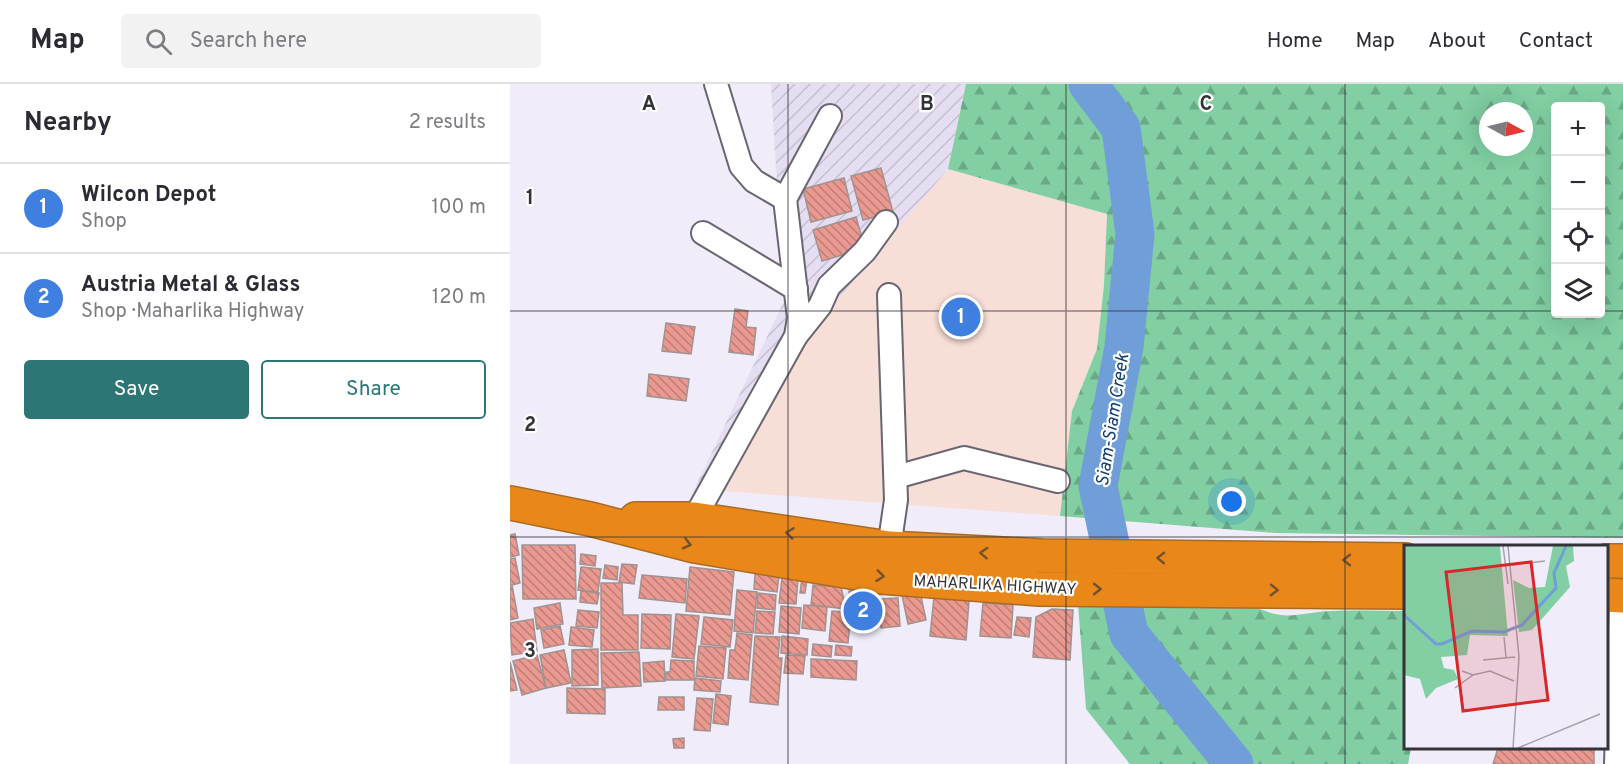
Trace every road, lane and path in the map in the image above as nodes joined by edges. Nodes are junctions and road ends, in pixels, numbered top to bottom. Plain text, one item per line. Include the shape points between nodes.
1 (716, 84) edge
2 (830, 116) dead end
3 (785, 199) junction
4 (886, 222) dead end
5 (703, 233) dead end
6 (796, 289) junction
7 (889, 295) dead end
8 (796, 336) junction
9 (896, 477) junction
10 (1058, 481) dead end
11 (510, 503) edge
12 (590, 519) junction
13 (694, 519) junction
14 (889, 548) junction
15 (1404, 560) edge
16 (1217, 574) junction
17 (1404, 592) edge
18 (1617, 596) edge
19 (1616, 764) edge

1 - 3 lane via 741,166 753,181
2 - 3 lane
3 - 6 lane
4 - 8 lane via 830,286
5 - 6 lane
6 - 8 lane
7 - 9 lane
8 - 13 lane
9 - 10 lane via 964,458
9 - 14 lane
11 - 12 highway, MAHARLIKA HIGHWAY
12 - 13 highway, MAHARLIKA HIGHWAY
12 -> 16 highway, MAHARLIKA HIGHWAY via 695,546 881,577 1039,589
14 -> 13 highway, MAHARLIKA HIGHWAY
16 -> 14 highway, MAHARLIKA HIGHWAY via 1042,556
15 -> 16 highway, MAHARLIKA HIGHWAY
16 -> 17 highway, MAHARLIKA HIGHWAY
18 - 19 lane

